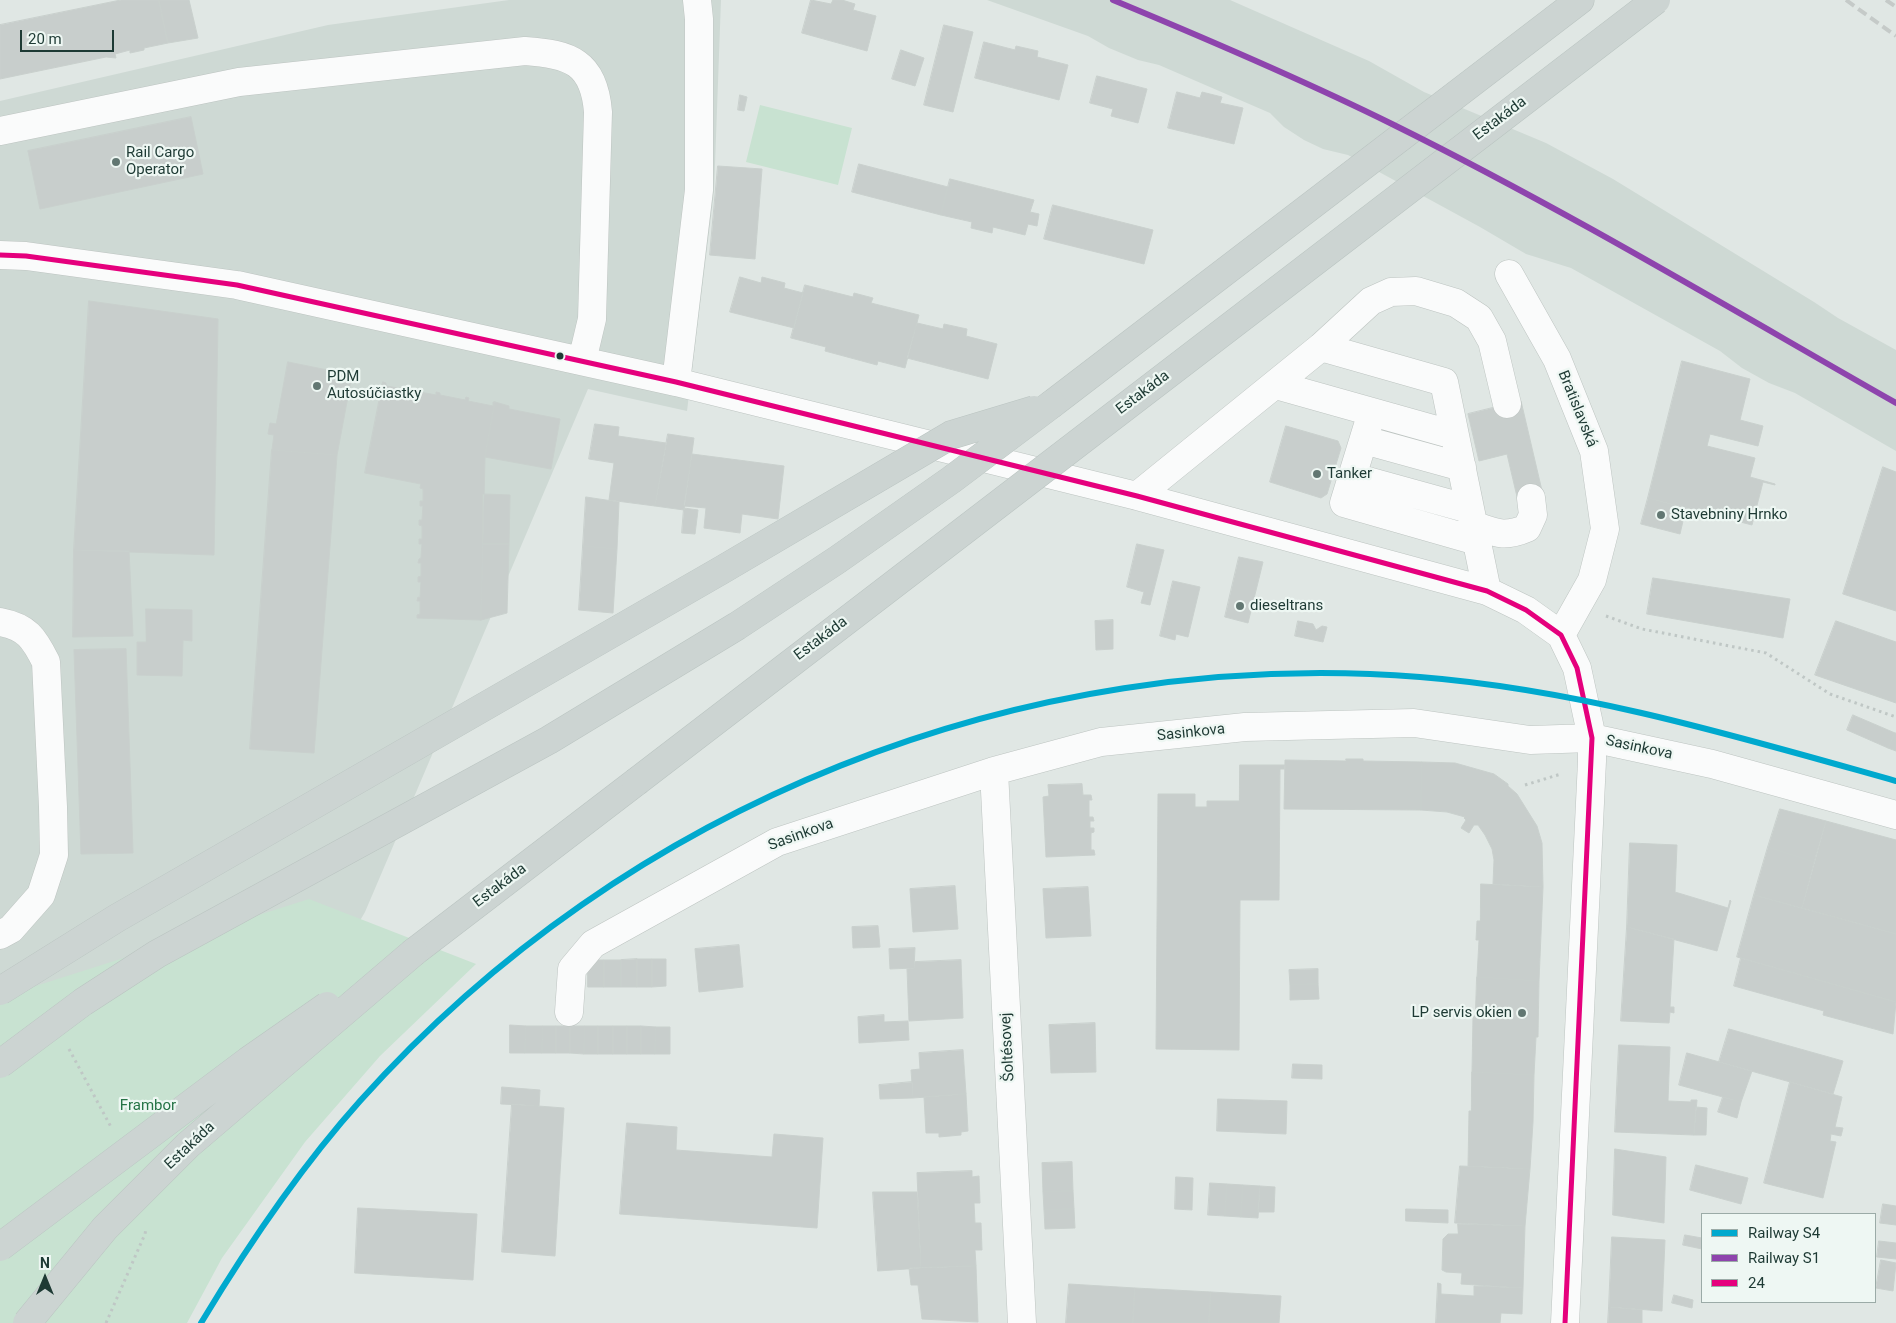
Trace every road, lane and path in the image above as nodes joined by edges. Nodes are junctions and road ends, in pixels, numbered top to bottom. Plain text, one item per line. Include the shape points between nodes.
1 (697, 0) edge
2 (1580, 0) edge
3 (1656, 0) edge
4 (0, 131) edge
5 (0, 255) edge
6 (1509, 274) dead end
7 (1321, 347) junction
8 (582, 361) junction
9 (676, 382) junction
10 (1276, 384) junction
11 (1052, 404) junction
12 (1507, 404) dead end
13 (1372, 412) junction
14 (1454, 435) junction
15 (1364, 440) junction
16 (1462, 467) junction
17 (1137, 496) junction
18 (1531, 498) dead end
19 (1473, 525) junction
20 (1488, 591) junction
21 (1578, 605) junction
22 (0, 622) edge
23 (1561, 635) junction
24 (1896, 717) edge
25 (1592, 738) junction
26 (994, 771) junction
27 (1896, 815) edge
28 (4, 931) edge
29 (414, 952) junction
30 (0, 990) edge
31 (568, 1012) dead end
32 (0, 1064) edge
33 (0, 1247) edge
34 (27, 1323) edge
35 (1022, 1323) edge
36 (1565, 1323) edge

1 - 9 street via 699,190
2 - 11 main road
3 - 29 main road, Estakáda, bridge
4 - 8 street via 239,82 525,51 568,58 582,68 590,80 597,97 598,112 592,319
5 - 8 street via 36,257 236,285
6 - 21 street, Bratislavská via 1557,359 1594,451 1605,529 1592,580
7 - 10 street
7 - 12 street via 1371,301 1390,292 1416,291 1456,303 1479,318 1492,342
7 - 14 street via 1444,382
8 - 9 street
9 - 17 street
10 - 13 street
10 - 17 street
11 - 30 main road, bridge via 951,435 117,918
11 - 32 main road, bridge via 943,486 737,626 549,740 157,954 83,1002
13 - 14 street
13 - 15 street
14 - 16 street
15 - 16 street
15 - 19 street via 1344,503
16 - 19 street
17 - 20 street
18 - 19 street via 1534,515 1527,528 1513,534 1497,533
19 - 20 street
20 - 23 street via 1526,610
21 - 23 street, Bratislavská
21 - 24 path via 1642,629 1766,653 1830,694
22 - 28 street via 15,625 35,641 46,662 54,855 41,895
23 - 25 street via 1578,668
25 - 26 street, Sasinkova via 1530,740 1414,723 1245,727 1101,742
25 - 27 street, Sasinkova via 1712,764
25 - 36 street
26 - 31 street, Sasinkova via 777,842 593,944 572,969
26 - 35 street, Šoltésovej
29 - 33 main road, bridge via 332,1002 248,1061
29 - 34 main road, Estakáda, bridge via 188,1145 105,1228

